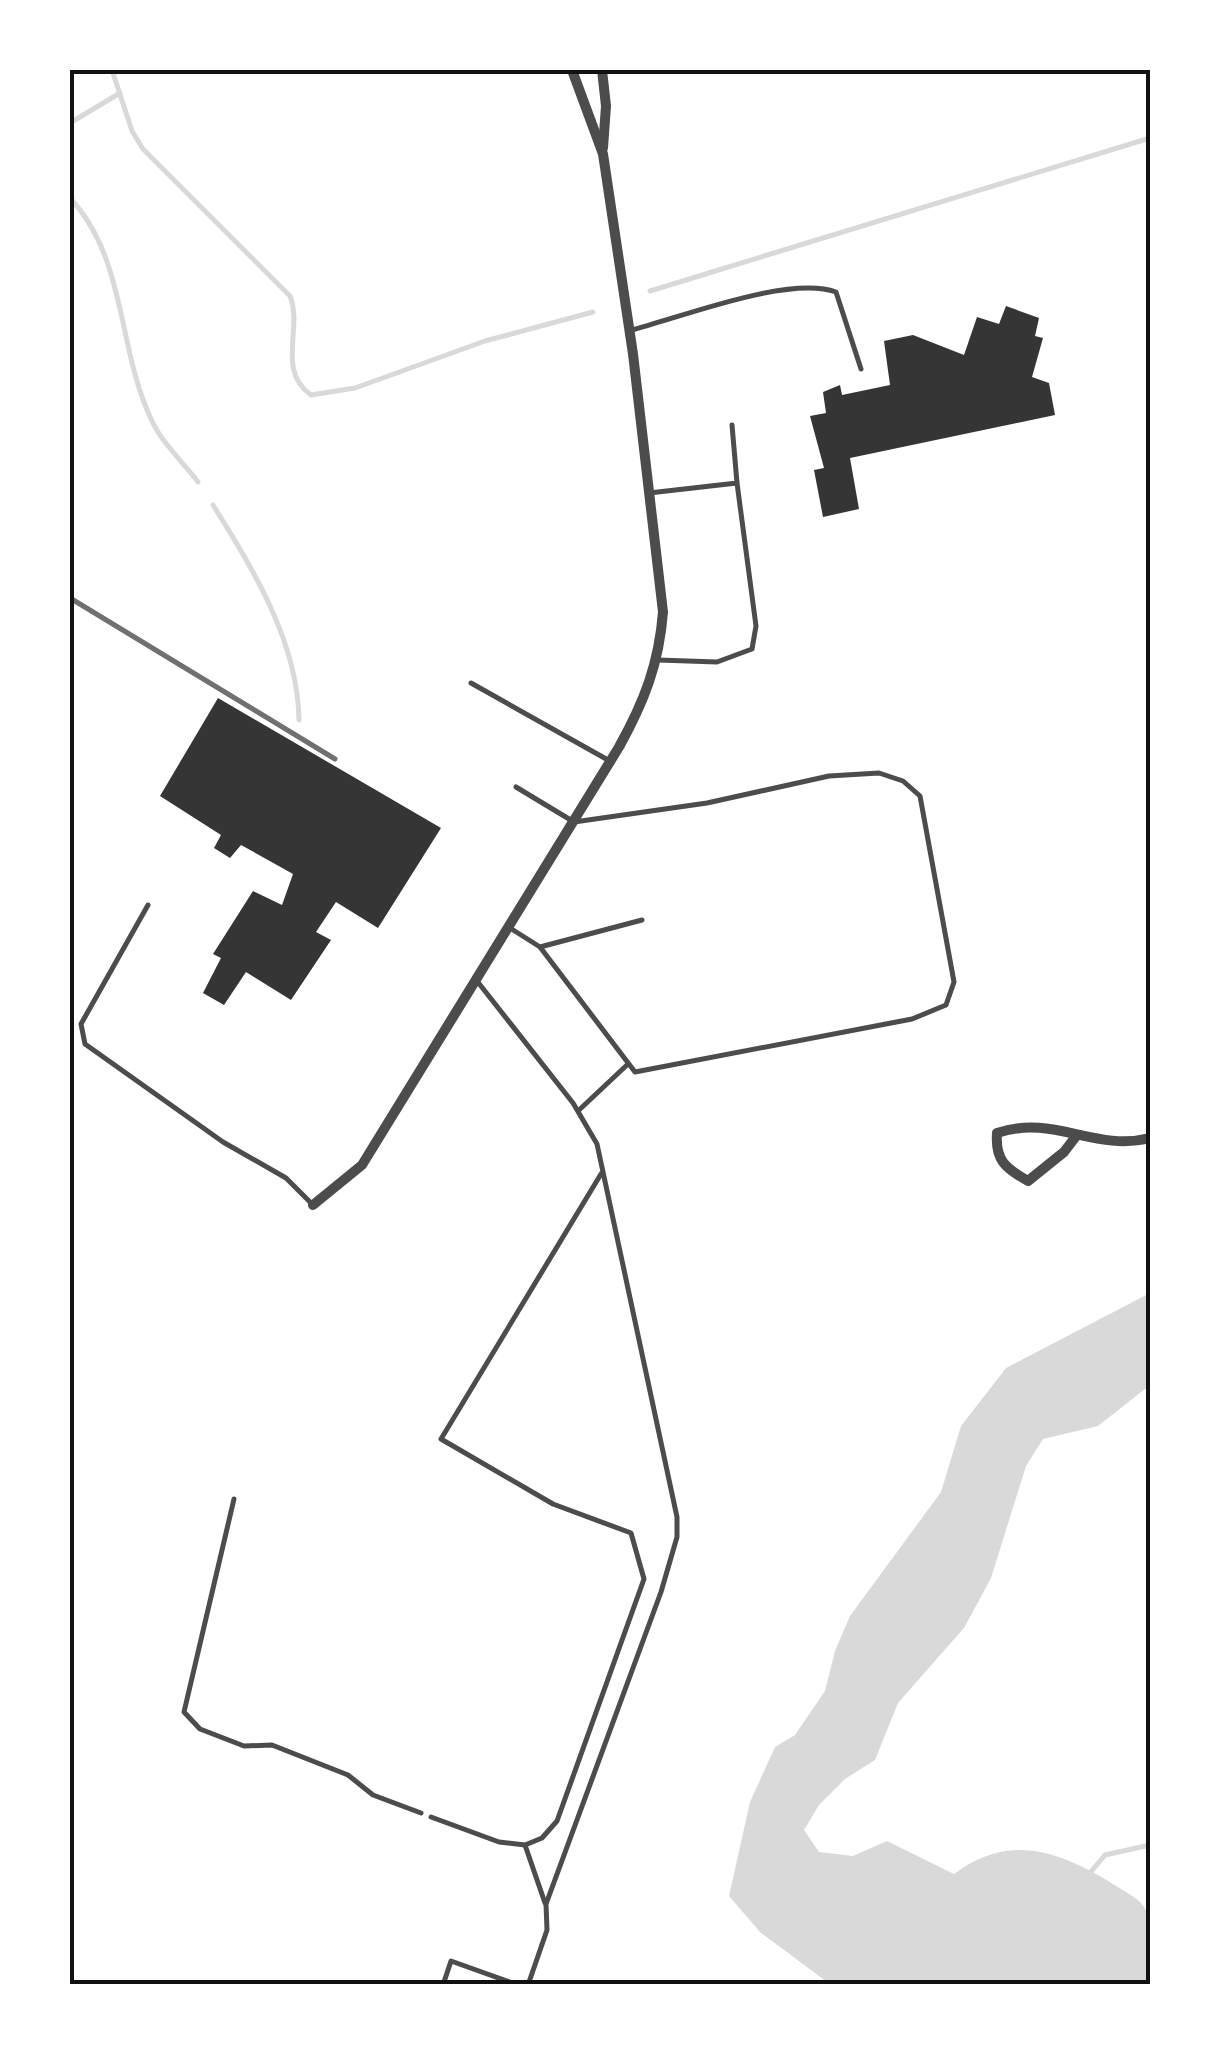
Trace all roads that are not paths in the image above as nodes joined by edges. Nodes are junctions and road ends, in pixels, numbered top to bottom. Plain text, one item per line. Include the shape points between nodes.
1 (572, 70) edge
2 (602, 70) edge
3 (603, 154) junction
4 (630, 331) junction
5 (860, 368) dead end
6 (732, 425) dead end
7 (737, 483) junction
8 (649, 493) junction
9 (658, 660) junction
10 (471, 683) dead end
11 (610, 762) junction
12 (516, 787) dead end
13 (574, 822) junction
14 (148, 905) dead end
15 (642, 920) dead end
16 (510, 928) junction
17 (540, 947) junction
18 (477, 981) junction
19 (628, 1064) junction
20 (578, 1111) junction
21 (1077, 1135) junction
22 (1150, 1138) edge
23 (603, 1171) junction
24 (313, 1205) joint
25 (234, 1499) dead end
26 (421, 1813) dead end
27 (431, 1817) dead end
28 (526, 1845) junction
29 (546, 1904) junction
30 (443, 1985) edge
31 (518, 1985) edge
32 (528, 1985) edge

1 - 3 street
2 - 3 street
3 - 4 street
4 - 5 lane via 820,286 836,292
4 - 8 street
6 - 7 lane
7 - 8 lane
7 - 9 lane via 756,626 752,649 718,662
8 - 9 street via 663,612
9 - 11 street via 648,694
10 - 11 lane
11 - 13 street
12 - 13 lane
13 - 16 street
13 - 19 lane via 878,772 920,796 954,982 946,1005 912,1020 743,1052 635,1072
14 - 24 lane via 81,1024 85,1044 286,1178
15 - 17 lane
16 - 17 lane
16 - 18 street
17 - 19 lane
18 - 20 lane
18 - 24 street via 362,1166
19 - 20 lane
20 - 23 lane
21 - 21 street via 1028,1180 1006,1168 996,1151 997,1133 1016,1127 1036,1124
21 - 22 street
23 - 28 lane via 441,1439 554,1504 631,1533 642,1563 644,1579 557,1821
23 - 29 lane via 676,1536
25 - 26 lane via 184,1712 200,1729 244,1746 272,1745
27 - 28 lane via 498,1842
28 - 29 lane
29 - 32 lane via 547,1930
30 - 31 lane via 452,1961

